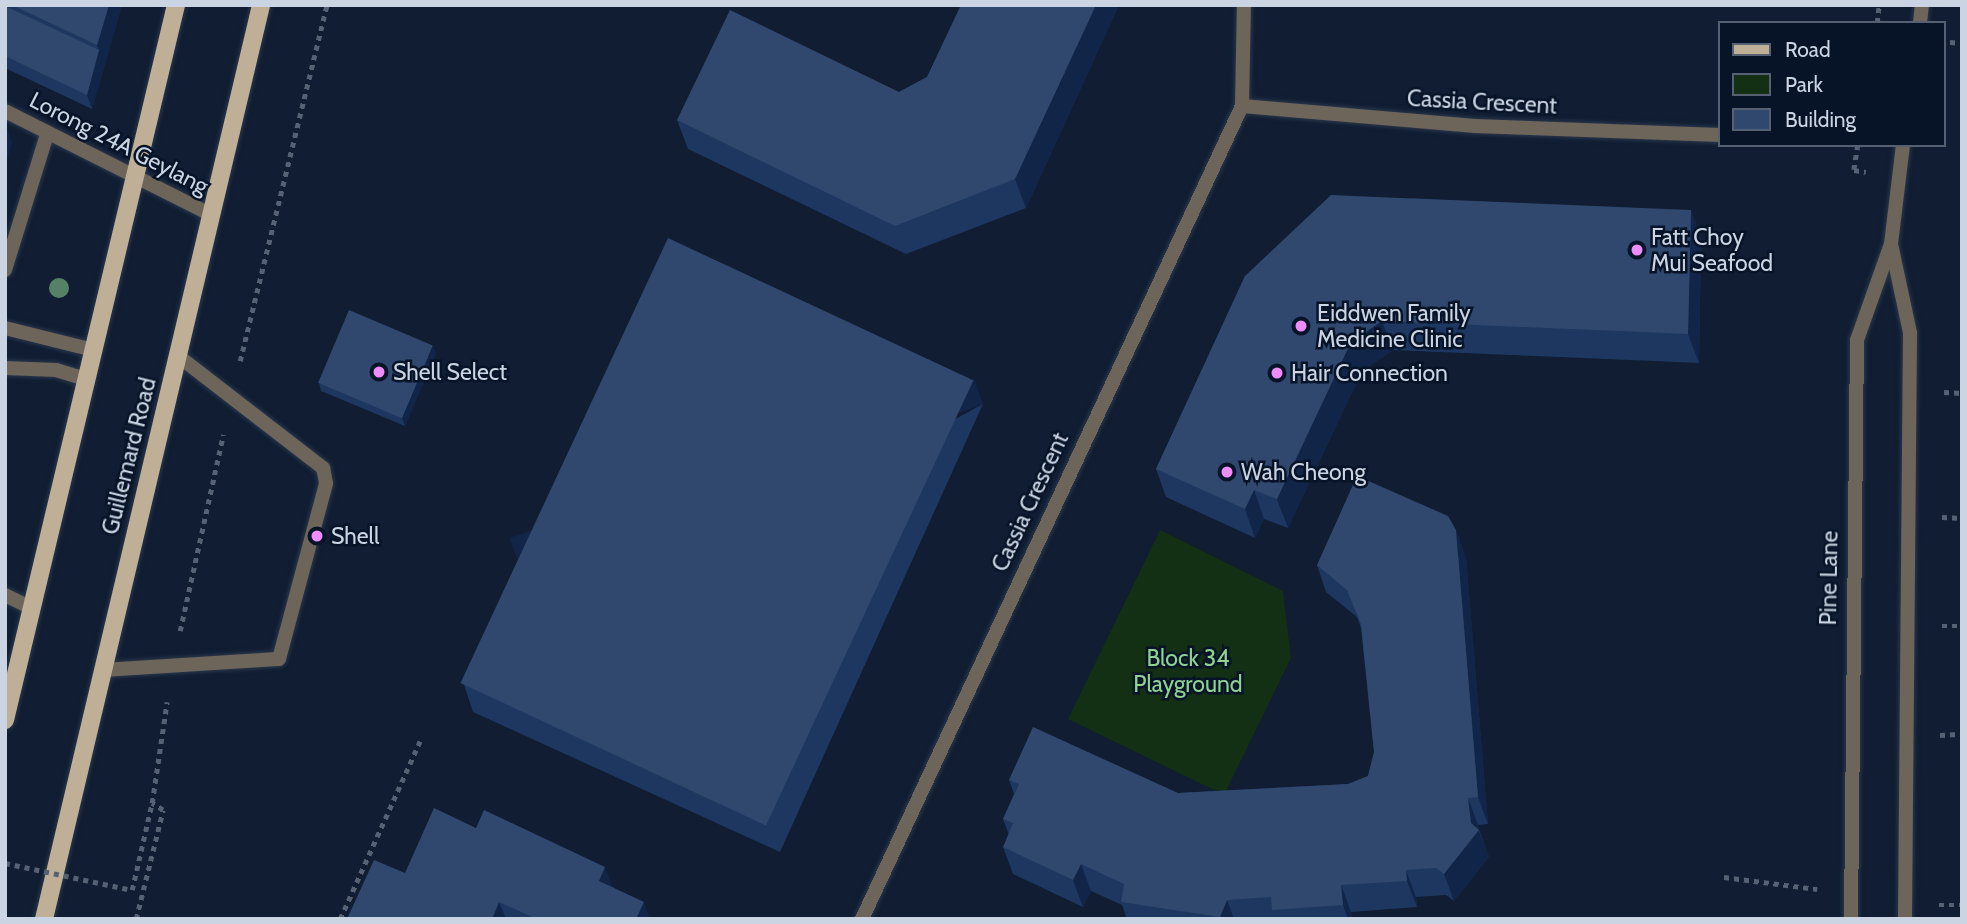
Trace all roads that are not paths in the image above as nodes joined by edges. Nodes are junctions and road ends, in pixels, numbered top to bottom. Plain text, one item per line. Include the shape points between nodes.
1 (176, 5) edge
2 (261, 5) edge
3 (1244, 5) edge
4 (1242, 106) junction
5 (5, 111) edge
6 (47, 134) junction
7 (1718, 135) edge
8 (1903, 147) edge
9 (133, 179) junction
10 (212, 215) junction
11 (1891, 244) junction
12 (5, 270) edge
13 (5, 328) edge
14 (93, 350) junction
15 (178, 356) junction
16 (5, 368) edge
17 (86, 379) junction
18 (5, 595) edge
19 (32, 608) junction
20 (103, 670) junction
21 (5, 720) edge
22 (44, 919) edge
23 (862, 919) edge
24 (1851, 919) edge
25 (1905, 919) edge

1 - 9 main road
2 - 10 main road, Guillemard Road
3 - 4 street, Cassia Crescent
4 - 7 street, Cassia Crescent via 1475,126
4 - 23 street, Cassia Crescent
5 - 6 street, Lorong 24A Geylang
6 - 9 street, Lorong 24A Geylang
6 - 12 street
8 - 11 street, Pine Lane
9 - 10 street, Lorong 24A Geylang
9 - 14 main road
10 - 15 main road, Guillemard Road
11 - 24 street, Pine Lane via 1857,340
11 - 25 street, Pine Lane via 1910,333
13 - 14 street
14 - 17 main road
15 - 20 main road, Guillemard Road
15 - 20 street via 323,468 327,483 279,659
16 - 17 street
17 - 19 main road
18 - 19 street
19 - 21 main road
20 - 22 main road, Guillemard Road

